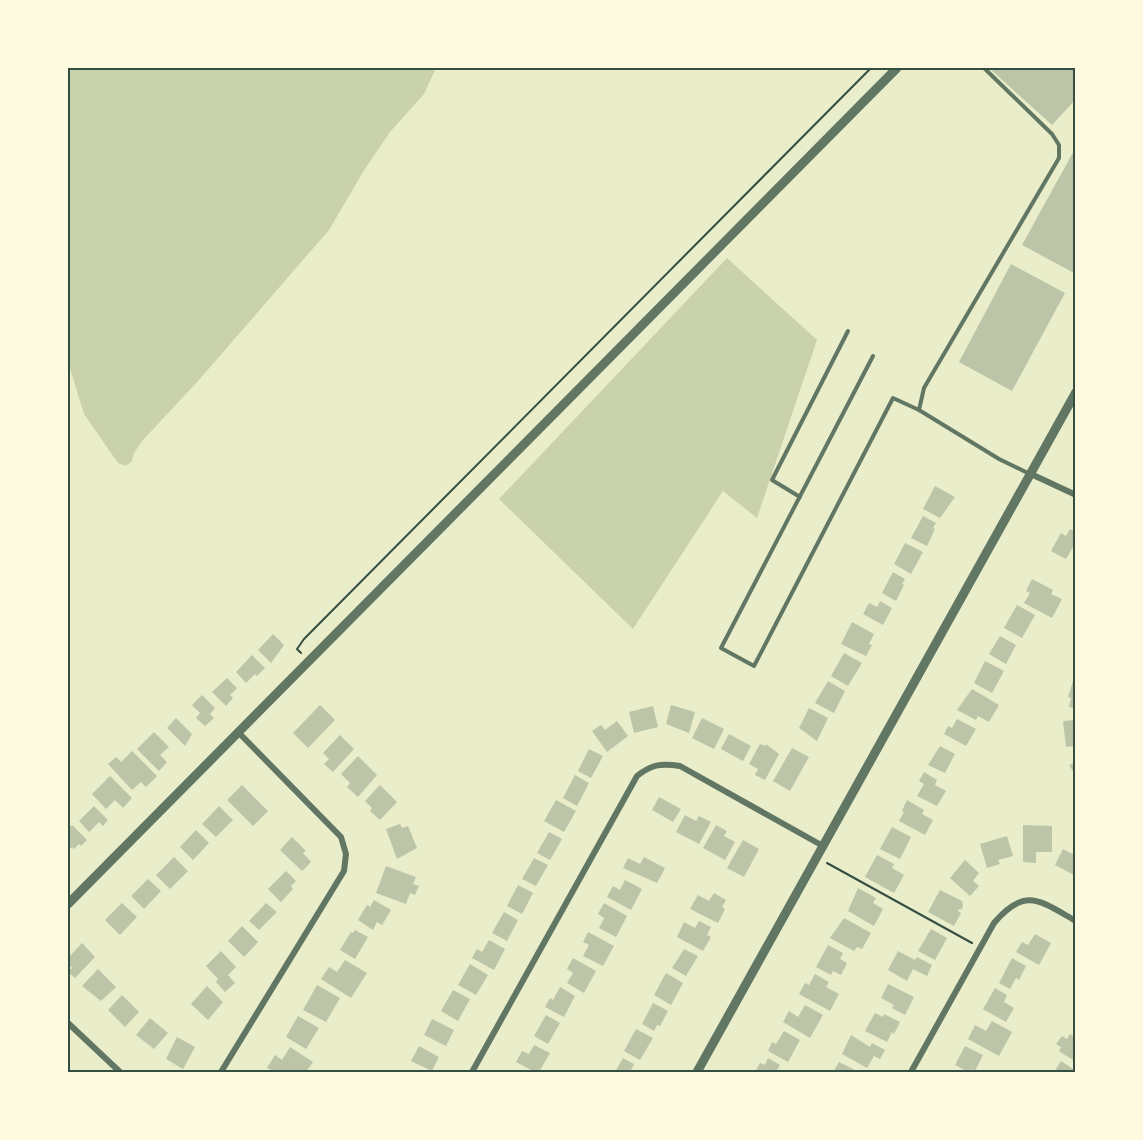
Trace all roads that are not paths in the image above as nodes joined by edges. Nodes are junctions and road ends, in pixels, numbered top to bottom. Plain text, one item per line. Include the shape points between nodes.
1 (897, 68) edge
2 (984, 68) edge
3 (848, 331) dead end
4 (873, 356) dead end
5 (1076, 392) edge
6 (919, 410) junction
7 (1031, 474) junction
8 (1076, 495) edge
9 (800, 497) junction
10 (238, 733) junction
11 (823, 846) junction
12 (68, 904) edge
13 (1076, 921) edge
14 (68, 1023) edge
15 (120, 1072) edge
16 (221, 1072) edge
17 (472, 1072) edge
18 (697, 1072) edge
19 (911, 1072) edge

1 - 10 street
2 - 6 lane via 1052,134 1059,145 1059,158 924,388
3 - 9 lane via 772,480
4 - 9 lane
5 - 7 street
6 - 7 lane
6 - 9 lane via 893,398 754,666 721,648
7 - 8 street
7 - 11 street
10 - 12 street
10 - 16 street via 341,837 346,854 344,871
11 - 17 street via 680,766 664,763 648,767 637,776
11 - 18 street
13 - 19 street via 1030,900 1006,909 994,923
14 - 15 street

